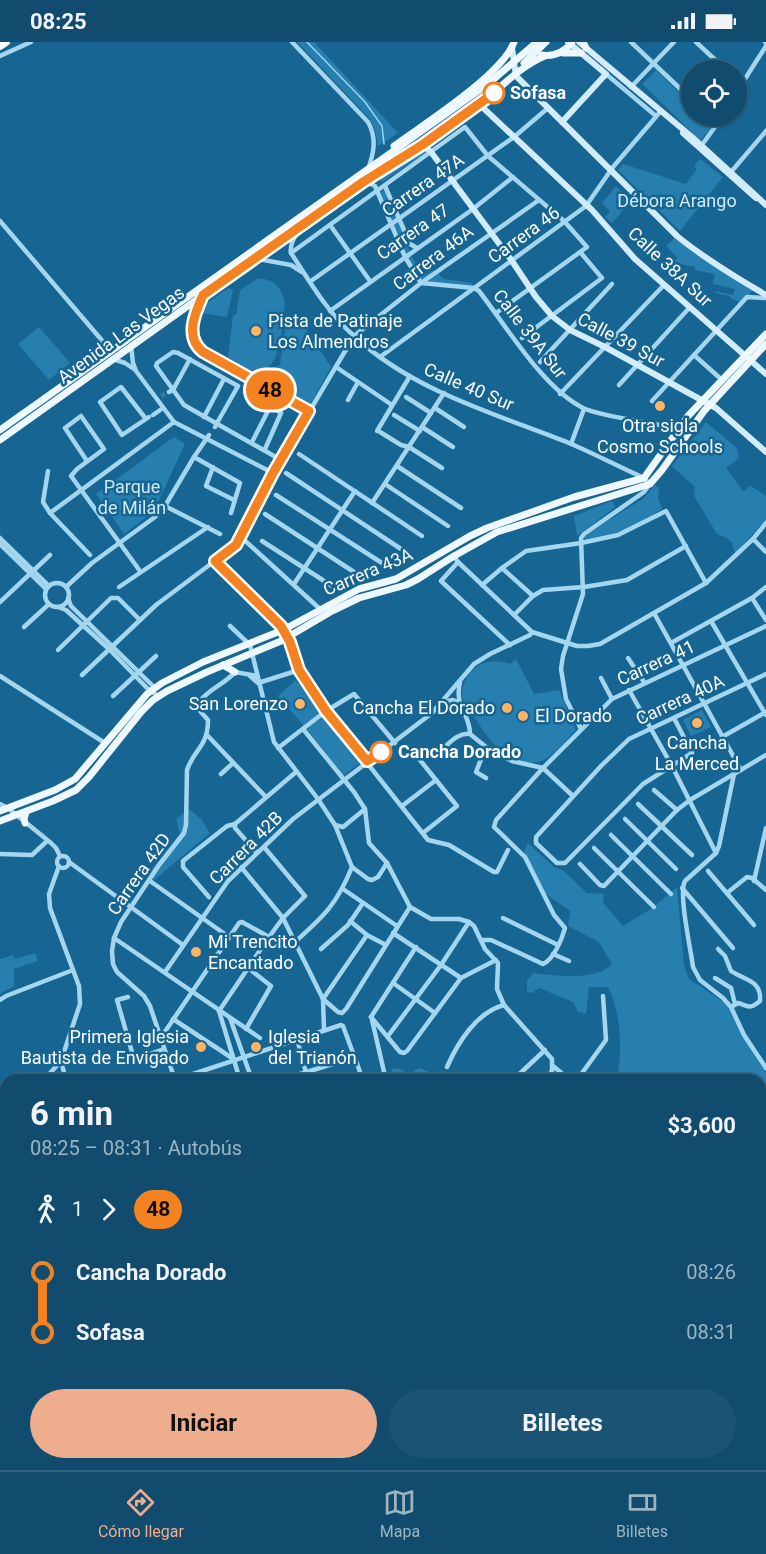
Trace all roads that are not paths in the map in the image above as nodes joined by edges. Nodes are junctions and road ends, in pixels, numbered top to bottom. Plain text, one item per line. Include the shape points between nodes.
1 (6, 42) edge
2 (31, 42) edge
3 (292, 42) edge
4 (537, 42) edge
5 (546, 42) edge
6 (674, 42) edge
7 (696, 42) edge
8 (523, 43) edge
9 (635, 43) edge
10 (766, 44) edge
11 (513, 45) edge
12 (577, 45) edge
13 (0, 46) edge
14 (561, 53) junction
15 (0, 56) edge
16 (545, 56) junction
17 (715, 60) edge
18 (653, 63) junction
19 (494, 71) junction
20 (615, 73) junction
21 (606, 74) junction
22 (747, 75) edge
23 (516, 76) junction
24 (615, 81) junction
25 (508, 82) junction
26 (490, 87) junction
27 (631, 87) junction
28 (681, 90) edge
29 (479, 104) junction
30 (548, 108) junction
31 (658, 114) junction
32 (562, 122) junction
33 (676, 126) junction
34 (716, 126) edge
35 (766, 131) edge
36 (514, 137) junction
37 (421, 144) junction
38 (701, 146) junction
39 (374, 148) junction
40 (431, 152) junction
41 (385, 156) junction
42 (488, 156) junction
43 (384, 168) junction
44 (368, 170) junction
45 (610, 170) junction
46 (731, 171) junction
47 (513, 177) junction
48 (365, 181) junction
49 (453, 181) junction
50 (385, 186) junction
51 (377, 191) junction
52 (539, 200) junction
53 (766, 205) edge
54 (586, 206) junction
55 (473, 208) junction
56 (399, 219) junction
57 (308, 220) junction
58 (0, 221) edge
59 (565, 222) junction
60 (391, 224) junction
61 (330, 225) junction
62 (278, 232) junction
63 (491, 233) junction
64 (417, 248) junction
65 (266, 250) junction
66 (291, 253) junction
67 (350, 253) junction
68 (581, 253) junction
69 (243, 257) junction
70 (405, 257) junction
71 (254, 259) junction
72 (512, 261) junction
73 (306, 276) junction
74 (311, 281) junction
75 (370, 281) junction
76 (421, 283) junction
77 (612, 284) dead end
78 (664, 285) junction
79 (474, 288) junction
80 (531, 290) junction
81 (203, 295) junction
82 (766, 296) edge
83 (690, 307) junction
84 (330, 311) junction
85 (496, 313) junction
86 (552, 316) junction
87 (570, 330) junction
88 (716, 331) junction
89 (766, 334) edge
90 (354, 336) junction
91 (522, 338) dead end
92 (766, 344) edge
93 (131, 346) junction
94 (605, 347) junction
95 (111, 351) junction
96 (694, 355) junction
97 (380, 357) junction
98 (748, 358) junction
99 (113, 359) junction
100 (190, 359) junction
101 (540, 362) dead end
102 (637, 365) junction
103 (336, 367) junction
104 (136, 371) junction
105 (766, 374) edge
106 (410, 376) junction
107 (224, 379) junction
108 (722, 380) junction
109 (358, 382) junction
110 (669, 382) junction
111 (619, 384) dead end
112 (171, 391) junction
113 (247, 391) dead end
114 (444, 393) junction
115 (560, 393) junction
116 (406, 397) dead end
117 (348, 400) dead end
118 (652, 401) dead end
119 (702, 401) junction
120 (271, 405) junction
121 (392, 405) junction
122 (710, 405) junction
123 (163, 408) junction
124 (435, 408) junction
125 (584, 409) junction
126 (309, 411) junction
127 (431, 413) junction
128 (394, 415) dead end
129 (150, 417) junction
130 (204, 417) junction
131 (174, 422) junction
132 (216, 425) junction
133 (660, 425) dead end
134 (464, 427) dead end
135 (421, 429) junction
136 (0, 430) edge
137 (207, 436) junction
138 (0, 440) edge
139 (252, 442) junction
140 (571, 444) junction
141 (409, 447) junction
142 (453, 447) dead end
143 (765, 448) edge
144 (265, 449) junction
145 (299, 454) dead end
146 (194, 457) junction
147 (281, 460) junction
148 (87, 461) junction
149 (397, 466) junction
150 (213, 467) junction
151 (442, 468) dead end
152 (48, 471) dead end
153 (273, 473) junction
154 (286, 473) dead end
155 (644, 478) junction
156 (385, 484) junction
157 (650, 484) junction
158 (81, 490) junction
159 (355, 491) junction
160 (276, 495) dead end
161 (234, 501) junction
162 (372, 503) junction
163 (165, 506) junction
164 (461, 508) dead end
165 (342, 510) junction
166 (50, 513) junction
167 (231, 513) dead end
168 (265, 514) dead end
169 (766, 523) edge
170 (448, 526) dead end
171 (208, 527) junction
172 (330, 529) junction
173 (220, 534) dead end
174 (422, 536) dead end
175 (241, 537) junction
176 (0, 538) edge
177 (753, 539) junction
178 (262, 541) dead end
179 (120, 542) junction
180 (580, 543) junction
181 (0, 544) edge
182 (686, 546) junction
183 (317, 548) junction
184 (401, 549) dead end
185 (766, 552) edge
186 (50, 555) dead end
187 (90, 555) dead end
188 (456, 559) junction
189 (215, 561) junction
190 (382, 563) dead end
191 (305, 568) junction
192 (502, 568) junction
193 (140, 571) junction
194 (32, 572) junction
195 (354, 572) dead end
196 (706, 583) junction
197 (294, 585) junction
198 (482, 585) junction
199 (332, 586) dead end
200 (66, 587) junction
201 (584, 587) junction
202 (47, 588) junction
203 (119, 588) dead end
204 (766, 588) edge
205 (533, 596) junction
206 (68, 598) junction
207 (752, 598) junction
208 (0, 602) edge
209 (49, 604) junction
210 (58, 607) junction
211 (320, 609) junction
212 (654, 613) junction
213 (514, 615) junction
214 (140, 620) junction
215 (766, 620) edge
216 (711, 621) junction
217 (85, 623) junction
218 (230, 626) dead end
219 (766, 626) edge
220 (24, 627) dead end
221 (284, 630) junction
222 (532, 632) junction
223 (288, 638) junction
224 (671, 643) junction
225 (566, 644) junction
226 (250, 645) junction
227 (510, 645) junction
228 (725, 646) junction
229 (112, 648) junction
230 (58, 650) dead end
231 (252, 654) junction
232 (156, 656) dead end
233 (627, 658) dead end
234 (682, 664) junction
235 (223, 665) junction
236 (299, 670) junction
237 (235, 672) junction
238 (137, 673) junction
239 (766, 674) edge
240 (82, 675) dead end
241 (0, 676) edge
242 (250, 676) junction
243 (257, 676) junction
244 (601, 678) dead end
245 (461, 680) junction
246 (644, 682) junction
247 (258, 683) junction
248 (748, 683) junction
249 (153, 689) junction
250 (629, 690) junction
251 (113, 696) dead end
252 (158, 696) junction
253 (612, 699) junction
254 (442, 702) junction
255 (459, 703) junction
256 (704, 704) junction
257 (326, 711) junction
258 (766, 713) edge
259 (674, 718) junction
260 (651, 728) junction
261 (303, 729) junction
262 (581, 729) junction
263 (470, 734) junction
264 (207, 735) junction
265 (723, 736) junction
266 (105, 743) junction
267 (395, 743) junction
268 (486, 747) junction
269 (278, 748) junction
270 (412, 750) dead end
271 (438, 753) dead end
272 (766, 755) edge
273 (367, 761) junction
274 (233, 763) junction
275 (672, 766) junction
276 (543, 768) junction
277 (741, 770) junction
278 (296, 772) junction
279 (352, 773) junction
280 (221, 774) dead end
281 (734, 774) junction
282 (486, 778) dead end
283 (344, 779) junction
284 (436, 780) junction
285 (349, 786) junction
286 (654, 790) dead end
287 (265, 796) junction
288 (573, 796) junction
289 (318, 799) junction
290 (690, 800) junction
291 (0, 804) edge
292 (638, 804) dead end
293 (402, 806) junction
294 (8, 808) junction
295 (365, 809) junction
296 (676, 810) junction
297 (0, 811) edge
298 (26, 812) junction
299 (15, 816) junction
300 (352, 819) junction
301 (625, 819) dead end
302 (0, 821) edge
303 (236, 822) junction
304 (25, 823) junction
305 (335, 825) junction
306 (662, 826) junction
307 (766, 828) edge
308 (367, 832) junction
309 (423, 833) junction
310 (611, 835) dead end
311 (47, 841) junction
312 (647, 841) junction
313 (264, 847) junction
314 (594, 848) dead end
315 (508, 850) dead end
316 (257, 853) junction
317 (716, 853) junction
318 (0, 854) edge
319 (692, 855) dead end
320 (60, 856) junction
321 (633, 856) junction
322 (69, 862) junction
323 (387, 863) junction
324 (580, 864) dead end
325 (59, 866) junction
326 (242, 867) junction
327 (352, 867) junction
328 (676, 869) dead end
329 (708, 870) dead end
330 (618, 872) junction
331 (150, 880) junction
332 (754, 881) junction
333 (682, 888) junction
334 (343, 890) junction
335 (766, 890) edge
336 (727, 893) junction
337 (672, 894) dead end
338 (209, 897) dead end
339 (363, 903) junction
340 (410, 907) junction
341 (654, 907) dead end
342 (130, 909) junction
343 (202, 918) junction
344 (283, 918) junction
345 (503, 918) dead end
346 (350, 921) junction
347 (469, 922) junction
348 (397, 926) junction
349 (754, 926) dead end
350 (393, 933) junction
351 (367, 935) junction
352 (229, 937) junction
353 (269, 937) junction
354 (114, 938) junction
355 (481, 940) junction
356 (295, 942) junction
357 (183, 945) junction
358 (386, 945) junction
359 (558, 945) junction
360 (416, 947) junction
361 (733, 948) dead end
362 (321, 949) dead end
363 (718, 949) dead end
364 (553, 954) junction
365 (496, 960) junction
366 (569, 961) dead end
367 (441, 965) junction
368 (248, 968) junction
369 (73, 969) junction
370 (165, 972) junction
371 (461, 978) junction
372 (715, 978) dead end
373 (393, 983) junction
374 (192, 992) junction
375 (603, 996) dead end
376 (128, 998) dead end
377 (414, 998) junction
378 (323, 999) junction
379 (0, 1000) edge
380 (504, 1005) junction
381 (733, 1005) junction
382 (219, 1011) junction
383 (435, 1013) junction
384 (230, 1017) junction
385 (371, 1017) junction
386 (173, 1019) junction
387 (246, 1029) junction
388 (324, 1030) junction
389 (162, 1036) junction
390 (388, 1036) junction
391 (260, 1038) dead end
392 (297, 1039) junction
393 (164, 1049) junction
394 (546, 1050) junction
395 (355, 1057) junction
396 (245, 1058) junction
397 (134, 1059) junction
398 (61, 1060) junction
399 (235, 1060) junction
400 (121, 1064) dead end
401 (553, 1066) junction
402 (447, 1067) dead end
403 (766, 1068) edge
404 (306, 1072) junction
405 (49, 1074) edge
406 (64, 1074) edge
407 (173, 1074) edge
408 (193, 1074) edge
409 (238, 1074) edge
410 (250, 1074) edge
411 (300, 1074) edge
412 (361, 1074) edge
413 (385, 1074) edge
414 (520, 1074) edge
415 (549, 1074) edge
416 (563, 1074) edge
417 (581, 1074) edge

1 - 13 highway
2 - 15 street
3 - 39 street via 368,122
4 - 26 main road, Avenida Las Vegas
5 - 26 main road, Avenida Las Vegas
6 - 18 street
7 - 17 street
8 - 16 main road via 534,53
9 - 18 street
10 - 22 street
11 - 19 main road, Avenida Las Vegas
11 - 23 street
12 - 14 main road
12 - 14 main road
12 - 20 street
12 - 21 street
14 - 16 main road
16 - 23 main road, Avenida Las Vegas via 531,62
18 - 27 street
18 - 28 street
19 - 25 main road via 503,74
19 - 41 main road, Avenida Las Vegas
20 - 24 street
20 - 27 street
21 - 24 street
21 - 32 street
23 - 25 main road, Avenida Las Vegas
23 - 30 street
24 - 31 street
25 - 29 main road, Avenida Las Vegas
26 - 37 main road, Avenida Las Vegas
26 - 41 main road, Avenida Las Vegas
27 - 31 street
29 - 36 street, Calle 38A Sur
29 - 37 main road, Avenida Las Vegas
30 - 32 street
30 - 36 street, Carrera 47A
31 - 33 street
31 - 45 street, Carrera 46
32 - 45 street
33 - 38 street
33 - 53 street via 709,159
34 - 38 street
35 - 46 street
36 - 42 street, Carrera 47A
36 - 54 street, Calle 38A Sur
37 - 40 street, Calle 39 Sur
37 - 43 main road, Avenida Las Vegas
38 - 46 street
39 - 41 street
39 - 44 street
40 - 42 street via 465,128
40 - 49 street, Calle 39 Sur
40 - 50 street
41 - 43 main road
41 - 44 main road, Avenida Las Vegas
42 - 47 street
42 - 49 street, Carrera 47A
43 - 48 main road, Avenida Las Vegas
44 - 62 main road, Avenida Las Vegas
45 - 54 street, Carrera 46
45 - 82 street via 696,252
46 - 53 street
47 - 52 street
47 - 55 street, Carrera 47
48 - 51 street
48 - 57 main road, Avenida Las Vegas
49 - 55 street, Calle 39 Sur
49 - 56 street, Carrera 47A
50 - 51 street
50 - 56 street
51 - 60 street
51 - 61 street
52 - 59 street
52 - 63 street, Carrera 46A
54 - 59 street, Carrera 46
54 - 78 street, Calle 38A Sur
55 - 63 street, Calle 39 Sur
55 - 64 street, Carrera 47
56 - 60 street, Carrera 47A
56 - 64 street via 410,244
57 - 65 main road, Avenida Las Vegas
57 - 66 street via 293,240
58 - 95 street
59 - 68 street via 587,248
59 - 72 street, Carrera 46
60 - 67 street, Carrera 47A
60 - 70 street
61 - 66 street
61 - 67 street
62 - 65 main road via 265,245
62 - 69 main road, Avenida Las Vegas
63 - 72 street, Calle 39 Sur
63 - 76 street, Carrera 46A
64 - 70 street, Carrera 47
65 - 71 main road, Avenida Las Vegas
66 - 73 street, Calle 40 Sur
67 - 74 street, Carrera 47A
67 - 75 street
68 - 80 street
68 - 86 street via 602,278
69 - 71 street, Calle 40 Sur
69 - 95 main road, Avenida Las Vegas
70 - 75 street, Carrera 47
70 - 76 street
71 - 73 street, Calle 40 Sur via 291,265
71 - 81 main road, Avenida Las Vegas
72 - 79 street, Carrera 46
72 - 80 street, Calle 39 Sur
73 - 74 street, Calle 40 Sur
74 - 84 street, Calle 40 Sur
75 - 84 street, Carrera 47
76 - 79 street, Calle 39A Sur
76 - 90 street, Carrera 46A
77 - 87 street
78 - 83 street, Calle 38A Sur
78 - 94 street
79 - 85 street, Calle 39A Sur
79 - 97 street, Carrera 46
80 - 85 street
80 - 86 street, Calle 39 Sur
81 - 93 main road, Avenida Las Vegas
81 - 126 street via 193,324 199,349
82 - 88 street via 747,297
83 - 88 street, Calle 38A Sur
83 - 102 street
84 - 90 street, Calle 40 Sur
85 - 115 street, Calle 39A Sur
86 - 87 street, Calle 39 Sur
86 - 91 street
87 - 94 street, Calle 39 Sur
87 - 101 street
88 - 96 street
88 - 98 street, Calle 38A Sur
89 - 98 main road
90 - 97 street, Calle 40 Sur
90 - 103 street, Carrera 46A
92 - 98 main road
93 - 99 main road, Avenida Las Vegas
93 - 104 street
94 - 102 street, Calle 39 Sur
94 - 115 street
95 - 136 main road, Avenida Las Vegas
96 - 108 street
96 - 110 street
97 - 106 street, Calle 40 Sur
98 - 105 street, Calle 38A Sur
98 - 108 main road
98 - 122 main road
99 - 104 street
99 - 138 main road, Avenida Las Vegas
100 - 107 street
100 - 112 street
100 - 112 street via 173,352 157,363
102 - 110 street, Calle 39 Sur
102 - 111 street
103 - 109 street
103 - 126 street, Carrera 46A
104 - 123 street
106 - 114 street, Calle 40 Sur
106 - 121 street
107 - 130 street
107 - 132 street via 238,386
108 - 119 main road
109 - 117 street
109 - 121 street
110 - 118 street
110 - 119 street, Calle 39 Sur
112 - 130 street
113 - 120 street
114 - 124 street
114 - 140 street, Calle 40 Sur
115 - 125 street, Calle 39A Sur
116 - 127 street
119 - 122 street, Calle 39 Sur
119 - 155 main road
120 - 139 street
120 - 144 street via 281,417
121 - 141 street via 379,431
122 - 143 street, Calle 39 Sur
122 - 157 main road
123 - 129 street
123 - 131 street
124 - 127 street
124 - 134 street
125 - 133 street, Calle 39A Sur
125 - 140 street
126 - 147 street, Carrera 46A
127 - 135 street
128 - 135 street
129 - 129 street via 122,387 100,402 122,435
130 - 132 street
131 - 137 street
131 - 158 street
132 - 139 street
135 - 141 street
135 - 142 street
137 - 146 street
137 - 153 street
139 - 144 street
140 - 155 street, Calle 40 Sur
141 - 149 street
141 - 151 street
144 - 147 street
145 - 159 street
146 - 150 street
146 - 163 street
147 - 153 street, Carrera 46A
148 - 148 street via 104,449 81,416 65,428
148 - 158 street via 71,476
149 - 156 street
149 - 164 street
150 - 161 street via 240,483
150 - 161 street via 206,486
152 - 166 street via 43,502
153 - 175 street, Carrera 46A
154 - 165 street
155 - 157 street, Calle 40 Sur
155 - 211 main road, Carrera 43A via 574,497 488,528 396,579 358,589
156 - 162 street
156 - 170 street
157 - 180 street via 584,534
157 - 188 main road, Carrera 43A via 497,532
158 - 166 street
158 - 179 street
159 - 162 street
159 - 165 street
160 - 172 street
161 - 167 street
162 - 174 street
163 - 171 street
163 - 179 street
165 - 172 street
165 - 184 street
166 - 187 street
168 - 183 street
169 - 177 street
171 - 173 street
171 - 193 street
172 - 183 street
172 - 190 street
175 - 189 street, Carrera 46A via 232,550
175 - 197 street
176 - 194 street
177 - 185 street
177 - 196 street
178 - 191 street
179 - 193 street
179 - 200 street
180 - 182 street via 625,533 666,511
180 - 192 street via 534,548
180 - 201 street
181 - 194 street
182 - 196 street
182 - 201 street via 627,580
183 - 191 street
183 - 195 street
186 - 194 street
188 - 198 street
188 - 223 main road, Carrera 43A via 406,585 359,598
188 - 227 street, Carrera 43A via 441,581
189 - 214 street, Carrera 46A
189 - 221 street
191 - 197 street
191 - 199 street
192 - 198 street
192 - 205 street
193 - 203 street
194 - 202 street
194 - 208 street
196 - 212 street
197 - 211 street
198 - 213 street
200 - 202 street via 58,583
200 - 206 street
201 - 205 street via 543,590
201 - 225 street
202 - 209 street
204 - 207 street
205 - 213 street
206 - 210 street
206 - 217 street
207 - 215 street
207 - 216 street
209 - 210 street
209 - 220 street
210 - 217 street
211 - 221 main road, Carrera 43A
212 - 224 street
212 - 225 street via 600,644
213 - 222 street
214 - 217 street via 118,598 111,598
214 - 229 street, Carrera 46A
216 - 224 street
216 - 228 street
217 - 229 street
217 - 230 street
218 - 226 street
219 - 228 street, Carrera 41
221 - 223 street
221 - 226 main road, Carrera 43A
222 - 225 street
222 - 227 street, Carrera 42B
223 - 231 main road, Carrera 43A
223 - 236 street
224 - 234 street
225 - 262 street via 561,680
226 - 231 street
226 - 249 main road, Carrera 43A via 203,662
227 - 245 street, Carrera 42B via 474,664
228 - 234 street, Carrera 41
228 - 248 street
229 - 238 street
229 - 240 street, Carrera 46A
231 - 235 main road, Carrera 43A
231 - 243 street
232 - 238 street
233 - 246 street
234 - 246 street, Carrera 41
234 - 256 street
235 - 237 main road
235 - 252 main road, Carrera 43A
236 - 247 street
236 - 257 street
237 - 242 street
237 - 264 street via 200,701 200,711 208,720
238 - 249 street
238 - 251 street
239 - 248 street, Carrera 40A
241 - 266 street
242 - 243 street
242 - 247 street
243 - 247 street
244 - 253 street
245 - 254 street, Carrera 42B
245 - 255 street
246 - 250 street, Carrera 41
247 - 269 street
248 - 256 street, Carrera 40A
248 - 258 street
249 - 252 street
249 - 266 main road, Carrera 43A
250 - 253 street, Carrera 41
250 - 260 street
252 - 298 main road, Carrera 43A via 83,784
253 - 262 street, Carrera 41
254 - 255 street
254 - 267 street, Carrera 42B
255 - 263 street
256 - 259 street, Carrera 40A
256 - 265 street
257 - 261 street
257 - 267 street via 354,694
257 - 273 street
258 - 265 street
259 - 260 street, Carrera 40A
259 - 275 street via 692,753
260 - 275 street
260 - 288 street, Carrera 40A via 629,739
261 - 269 street
261 - 283 street
262 - 276 street, Carrera 41
263 - 268 street
263 - 271 street via 457,736
264 - 274 street
264 - 331 street, Carrera 42D via 187,770 184,833
265 - 277 street
266 - 294 main road, Carrera 43A via 66,785
267 - 273 street, Carrera 42B
268 - 276 street via 512,761
268 - 282 street via 476,772
269 - 278 street
270 - 284 street
272 - 277 street
273 - 279 street, Carrera 42B
273 - 293 street
274 - 280 street
274 - 287 street
275 - 288 street, Carrera 40A via 643,784 565,863 557,863 536,843 536,837
275 - 290 street
276 - 288 street
276 - 359 street, Carrera 41 via 494,827 525,857 554,915 565,926
277 - 281 street
278 - 287 street
278 - 289 street
279 - 283 street, Carrera 42B
279 - 285 street
281 - 290 street
281 - 317 street
283 - 285 street
283 - 289 street, Carrera 42B
284 - 293 street
284 - 309 street via 457,808
285 - 295 street
286 - 296 street
287 - 303 street
289 - 305 street
289 - 313 street, Carrera 42B
290 - 296 street
290 - 317 street
291 - 294 street
292 - 306 street
293 - 309 street
294 - 297 main road, Carrera 43A
294 - 299 street
295 - 300 street
295 - 308 street
296 - 306 street
298 - 299 main road, Carrera 43A
298 - 304 main road
299 - 302 main road, Carrera 43A
299 - 304 street
300 - 305 street via 343,827
300 - 308 street via 362,821
301 - 312 street
303 - 316 street via 235,828
303 - 338 street via 183,861 182,865
304 - 311 street
305 - 327 street
306 - 312 street
306 - 319 street
307 - 332 street
308 - 323 street via 369,843
309 - 315 street via 431,842 449,845 494,872
310 - 321 street
311 - 318 street via 33,855
311 - 320 street
312 - 321 street
312 - 328 street
313 - 316 street, Carrera 42B
313 - 344 street via 305,896
314 - 330 street
316 - 326 street, Carrera 42B
317 - 333 street
320 - 322 street
320 - 325 street
321 - 330 street
321 - 337 street
322 - 325 street via 66,867
322 - 342 street
323 - 327 street via 375,879 368,879
323 - 340 street
324 - 330 street via 604,886
325 - 369 street via 50,908
326 - 343 street, Carrera 42B
326 - 344 street
327 - 334 street
329 - 336 street
330 - 341 street
331 - 342 street, Carrera 42D
331 - 343 street
332 - 335 street
332 - 336 street via 747,877
333 - 361 street
333 - 381 street via 695,971 700,980
334 - 339 street
334 - 356 street via 328,912
336 - 349 street
339 - 346 street
339 - 348 street
340 - 347 street via 431,919 459,918
340 - 348 street
342 - 354 street, Carrera 42D
342 - 357 street
343 - 352 street
343 - 357 street, Carrera 42B
344 - 353 street
344 - 356 street
345 - 359 street
346 - 351 street
346 - 362 street
347 - 355 street
347 - 367 street
348 - 350 street
350 - 358 street
350 - 360 street
351 - 358 street
351 - 378 street
352 - 353 street via 242,922
352 - 374 street
353 - 368 street
354 - 370 street
354 - 389 street via 113,964 144,996
355 - 364 street via 491,940 542,964
355 - 365 street
356 - 378 street
357 - 370 street, Carrera 42B
358 - 378 street via 346,1009 338,1012
359 - 364 street
360 - 367 street
360 - 373 street
363 - 381 street via 731,971 759,987 759,1002 748,1007
364 - 366 street
365 - 371 street
365 - 380 street via 497,988
367 - 371 street
367 - 377 street
368 - 382 street
368 - 387 street via 271,988
369 - 379 street
369 - 398 street via 80,1004
370 - 374 street
371 - 383 street
372 - 381 street via 730,988 736,1000
373 - 377 street
373 - 385 street
374 - 382 street
374 - 386 street
375 - 417 street via 606,1040
376 - 397 street via 117,1000
377 - 383 street
377 - 390 street
378 - 388 street
380 - 394 street
380 - 402 street via 480,1018 456,1047
381 - 403 street via 744,1035
382 - 384 street
382 - 399 street
383 - 390 street via 404,1053
384 - 387 street
384 - 396 street
385 - 390 street
385 - 413 street
386 - 389 street
386 - 399 street
387 - 391 street
388 - 392 street
388 - 395 street via 344,1026
389 - 393 street
392 - 396 street
392 - 404 street
393 - 397 street
393 - 407 street
394 - 401 street
394 - 414 street
395 - 404 street
395 - 412 street
396 - 399 street
396 - 410 street
397 - 400 street
398 - 405 street
398 - 406 street
399 - 408 street
399 - 409 street
401 - 415 street
401 - 416 street
404 - 411 street

